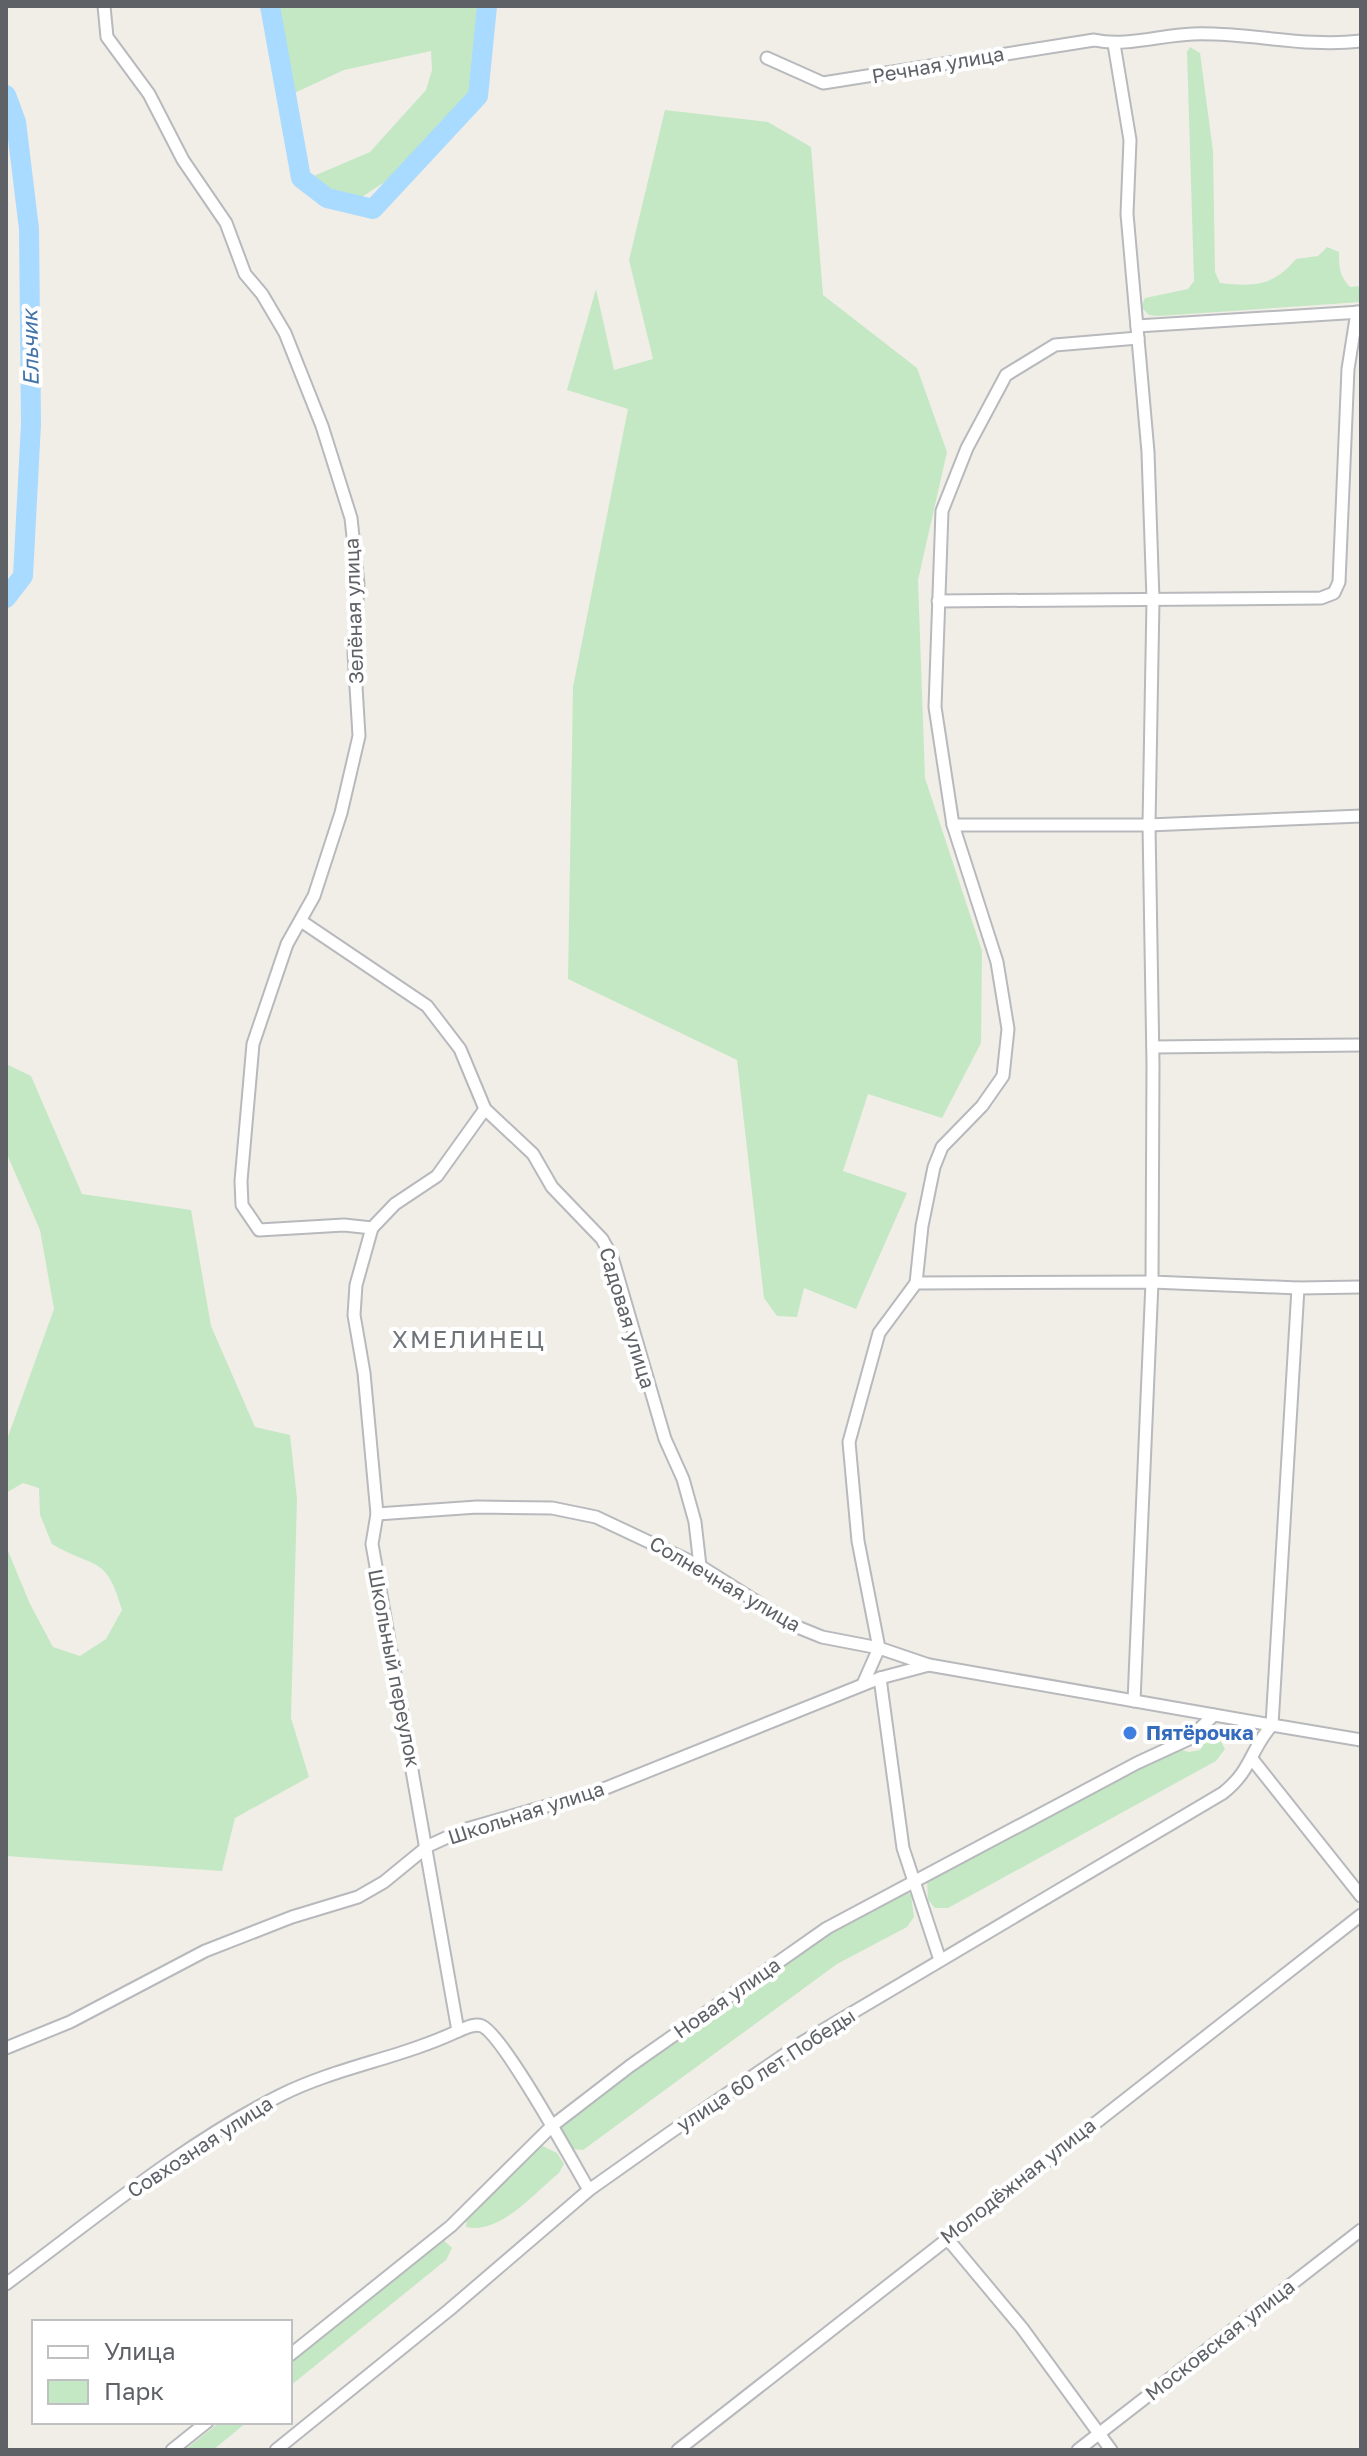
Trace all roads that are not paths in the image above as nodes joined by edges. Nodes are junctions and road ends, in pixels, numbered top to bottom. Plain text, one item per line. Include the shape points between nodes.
1 (104, 6) edge
2 (1361, 41) edge
3 (1114, 44) junction
4 (767, 58) dead end
5 (1359, 312) edge
6 (1138, 332) junction
7 (1153, 600) junction
8 (938, 601) junction
9 (1361, 816) edge
10 (953, 825) junction
11 (1149, 825) junction
12 (301, 921) junction
13 (1361, 1045) edge
14 (1153, 1047) junction
15 (485, 1109) junction
16 (372, 1228) junction
17 (1152, 1282) junction
18 (916, 1283) junction
19 (1361, 1287) edge
20 (1298, 1288) junction
21 (377, 1514) junction
22 (700, 1566) junction
23 (879, 1648) junction
24 (929, 1665) junction
25 (880, 1678) junction
26 (863, 1684) junction
27 (1134, 1701) junction
28 (1214, 1715) junction
29 (1272, 1725) junction
30 (1361, 1740) edge
31 (1252, 1759) junction
32 (428, 1846) junction
33 (913, 1881) junction
34 (1361, 1896) edge
35 (1361, 1915) edge
36 (940, 1960) junction
37 (458, 2031) junction
38 (6, 2048) edge
39 (552, 2126) junction
40 (589, 2190) junction
41 (1361, 2230) edge
42 (946, 2237) junction
43 (6, 2284) edge
44 (292, 2353) edge
45 (204, 2424) edge
46 (1100, 2433) junction
47 (172, 2450) edge
48 (276, 2450) edge
49 (678, 2450) edge
50 (1078, 2450) edge
51 (1111, 2450) edge

1 - 12 street, Зелёная улица via 107,37 149,94 183,160 226,223 245,274 285,333 351,518 358,584 354,653 359,736 341,813
2 - 3 street, Речная улица via 1336,44 1195,34
3 - 4 street, Речная улица via 1074,42 823,83
3 - 6 street via 1130,140 1127,214
5 - 6 street
5 - 7 street via 1348,369 1339,582 1334,593 1321,598
6 - 7 street
6 - 8 street via 1055,345 1006,375 967,448 942,511
7 - 8 street
7 - 11 street
8 - 10 street via 935,707
9 - 11 street
10 - 11 street
10 - 18 street via 997,962 1008,1029 1003,1076 942,1147 934,1167
11 - 14 street
12 - 15 street via 427,1006 460,1049
12 - 16 street, Зелёная улица via 287,944 253,1044 242,1205 252,1223 268,1232 344,1225
13 - 14 street
14 - 17 street
15 - 16 street via 437,1176 395,1204
15 - 22 street, Садовая улица via 533,1154 552,1187 602,1239 612,1257 665,1439 683,1479
16 - 21 street, Школьный переулок via 356,1285 354,1315
17 - 18 street
17 - 20 street
17 - 27 street
18 - 23 street via 879,1333 849,1442 858,1541
19 - 20 street
20 - 29 street
21 - 22 street, Солнечная улица via 552,1508 596,1517
21 - 32 street, Школьный переулок via 372,1544 378,1594
22 - 23 street, Солнечная улица via 795,1626
23 - 24 street, Солнечная улица
23 - 26 street
24 - 25 street, Школьная улица
24 - 27 street, Солнечная улица
25 - 26 street, Школьная улица
25 - 33 street via 903,1848
26 - 32 street, Школьная улица via 596,1792 463,1830
27 - 28 street, Солнечная улица
28 - 29 street, Солнечная улица
28 - 33 street, Новая улица via 1189,1739
29 - 30 street, Солнечная улица
29 - 31 street, улица 60 лет Победы
31 - 34 street
31 - 36 street, улица 60 лет Победы via 1243,1778 1223,1793
32 - 37 street, Школьный переулок
32 - 38 street, Школьная улица via 358,1897 205,1951 70,2022
33 - 36 street
33 - 39 street, Новая улица via 827,1928
35 - 42 street, Молодёжная улица
36 - 40 street, улица 60 лет Победы via 803,2042
37 - 39 street via 473,2025 486,2029
37 - 43 street, Совхозная улица via 282,2094 219,2131
39 - 40 street
39 - 44 street, Новая улица via 451,2226
40 - 48 street, улица 60 лет Победы
41 - 46 street, Московская улица
42 - 46 street
42 - 49 street, Молодёжная улица
45 - 47 street
46 - 50 street, Московская улица
46 - 51 street

